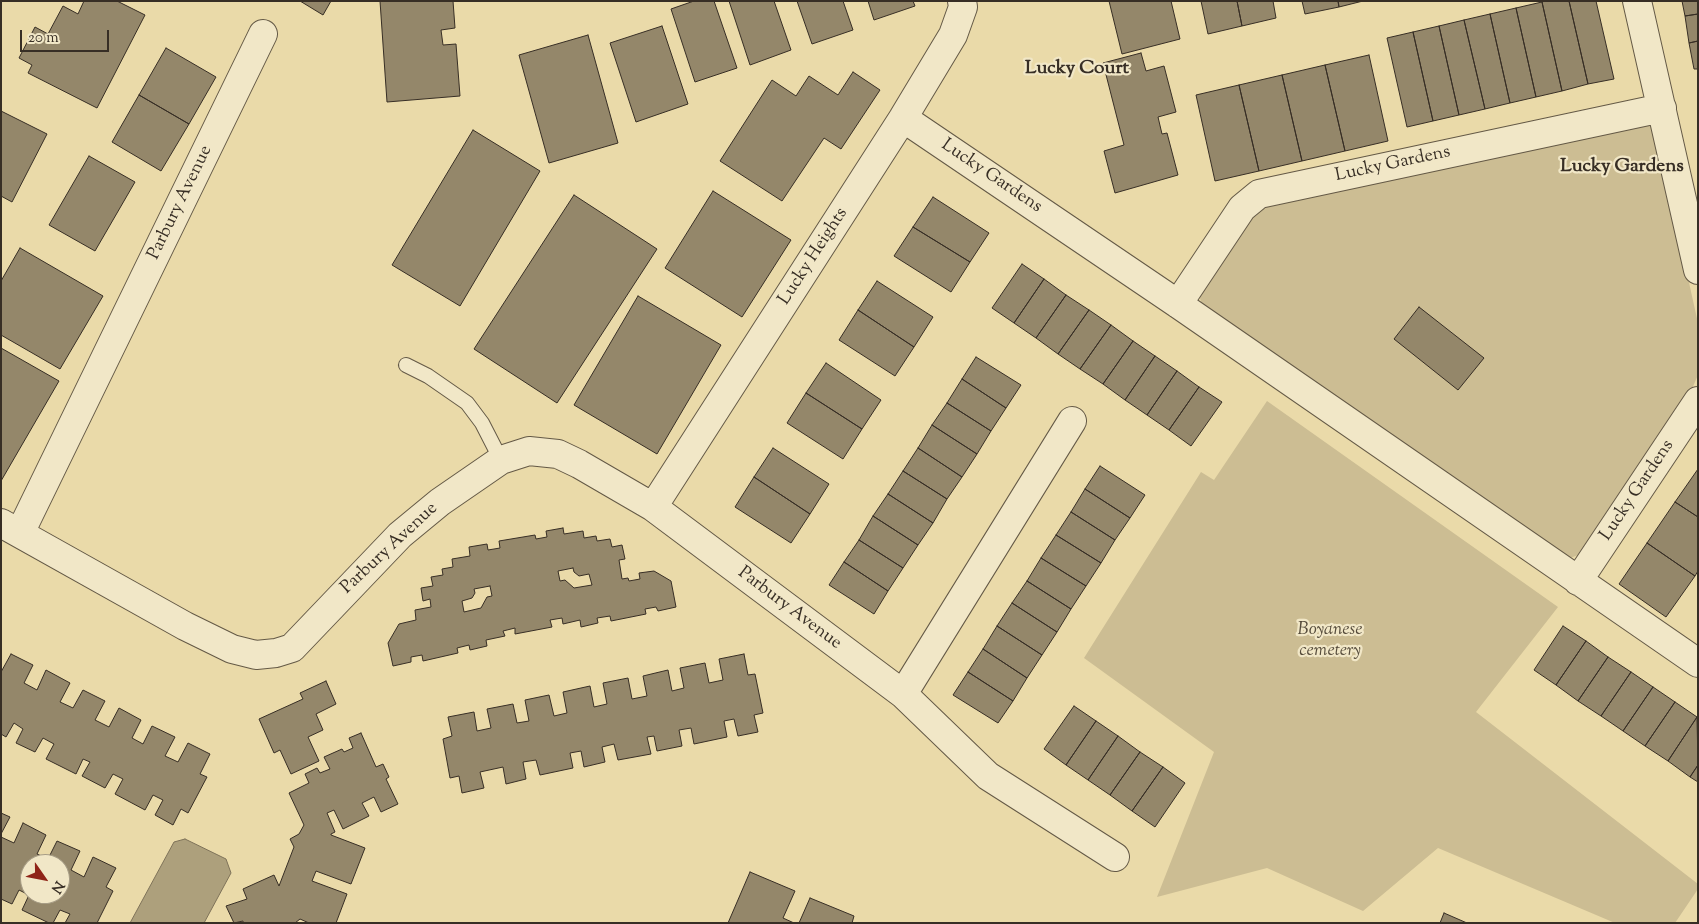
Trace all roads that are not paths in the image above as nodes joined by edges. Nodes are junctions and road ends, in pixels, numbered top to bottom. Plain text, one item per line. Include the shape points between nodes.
1 (962, 1) edge
2 (1637, 1) edge
3 (263, 34) dead end
4 (1662, 108) junction
5 (903, 118) junction
6 (1698, 270) edge
7 (1178, 304) junction
8 (406, 365) dead end
9 (1698, 401) edge
10 (1072, 421) dead end
11 (501, 460) junction
12 (653, 507) junction
13 (11, 528) edge
14 (1578, 581) junction
15 (1698, 663) edge
16 (902, 694) junction
17 (1115, 857) dead end

1 - 5 street, Lucky Heights via 953,35
2 - 4 street
3 - 13 street, Parbury Avenue
4 - 6 street
4 - 7 street, Lucky Gardens via 1259,194 1242,208
5 - 7 street, Lucky Gardens
5 - 12 street, Lucky Heights
7 - 14 street, Lucky Gardens
8 - 11 lane via 428,376 467,404 482,423
9 - 14 street, Lucky Gardens
10 - 16 street
11 - 12 street, Parbury Avenue via 529,451 558,454
11 - 13 street, Parbury Avenue via 440,502 400,535 292,648 276,653 256,655 232,649
12 - 16 street, Parbury Avenue
14 - 15 street, Lucky Gardens
16 - 17 street, Parbury Avenue via 988,776

